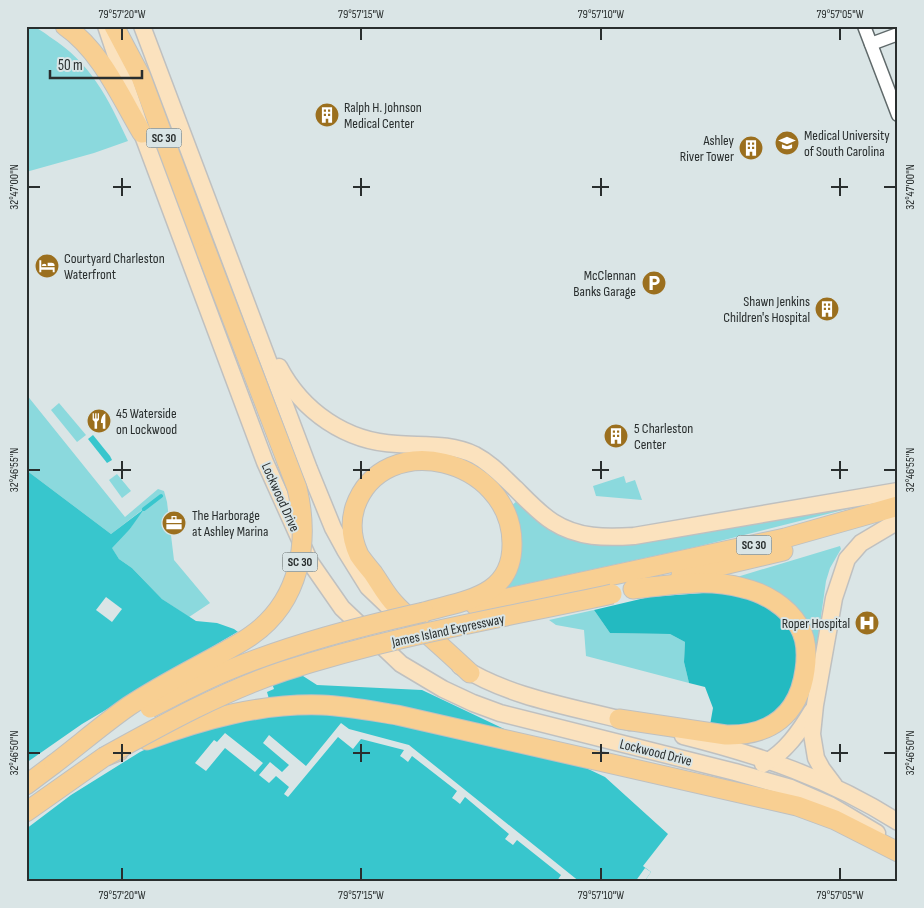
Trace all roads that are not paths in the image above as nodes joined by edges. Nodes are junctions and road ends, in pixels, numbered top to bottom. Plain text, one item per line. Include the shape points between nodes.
1 (65, 26) edge
2 (106, 26) edge
3 (114, 26) edge
4 (136, 26) edge
5 (142, 26) edge
6 (864, 26) edge
7 (898, 34) edge
8 (871, 44) junction
9 (161, 78) junction
10 (898, 115) edge
11 (142, 133) junction
12 (247, 304) junction
13 (898, 491) edge
14 (898, 506) edge
15 (898, 520) edge
16 (610, 586) junction
17 (633, 590) junction
18 (424, 612) junction
19 (470, 673) junction
20 (815, 705) junction
21 (619, 719) joint
22 (679, 731) junction
23 (104, 758) junction
24 (770, 760) junction
25 (54, 764) junction
26 (735, 772) junction
27 (26, 785) edge
28 (835, 787) junction
29 (26, 812) edge
30 (898, 822) edge
31 (898, 847) edge
32 (898, 852) edge

1 - 11 highway via 99,61
2 - 11 main road, Lockwood Drive / SC 30
3 - 25 highway, SC 30, bridge via 141,77 297,488 303,522 302,552 297,574 281,604 270,620 252,636 129,706
4 - 9 main road
5 - 9 main road, Lockwood Drive / SC 30
6 - 8 street
7 - 8 street
8 - 10 street
9 - 12 main road, Lockwood Drive / SC 30
11 - 26 main road, Lockwood Drive / SC 30, bridge via 265,462 310,562 342,608 401,664 473,703 500,713
12 - 13 main road via 288,384 322,419 369,441 442,445 476,456 493,466 552,522 582,534 607,538 634,536
12 - 19 main road, Lockwood Drive / SC 30, bridge via 332,528 368,587 431,648
14 - 16 highway, James Island Expressway / SC 30
15 - 17 highway, James Island Expressway / SC 30
15 - 20 main road via 861,543 847,559 834,598
16 - 17 highway, James Island Expressway / SC 30
16 - 18 highway, James Island Expressway / SC 30
16 - 23 highway, James Island Expressway / SC 30, bridge via 284,672 201,706
17 - 22 highway, SC 30 via 683,583 746,588 779,604 799,626 805,640 803,685 787,715 776,723 741,736
18 - 19 highway, bridge via 492,590 509,564 512,550 505,509 488,486 461,468 428,461 398,465 366,485 352,517 354,539 359,554 394,604
18 - 25 highway, James Island Expressway / SC 30, bridge via 315,640 229,670 149,708
19 - 21 main road, Lockwood Drive / SC 30 via 510,691
20 - 24 main road via 803,726
20 - 28 main road via 812,734 816,758
21 - 22 highway
22 - 24 main road, Lockwood Drive
23 - 29 highway, James Island Expressway / SC 30
23 - 32 highway, bridge via 174,730 242,711 321,705 352,708 797,806 834,820
24 - 26 main road
24 - 28 main road, Lockwood Drive
25 - 27 highway, James Island Expressway / SC 30
26 - 31 main road, Lockwood Drive via 810,796 869,827
28 - 30 main road, Lockwood Drive

